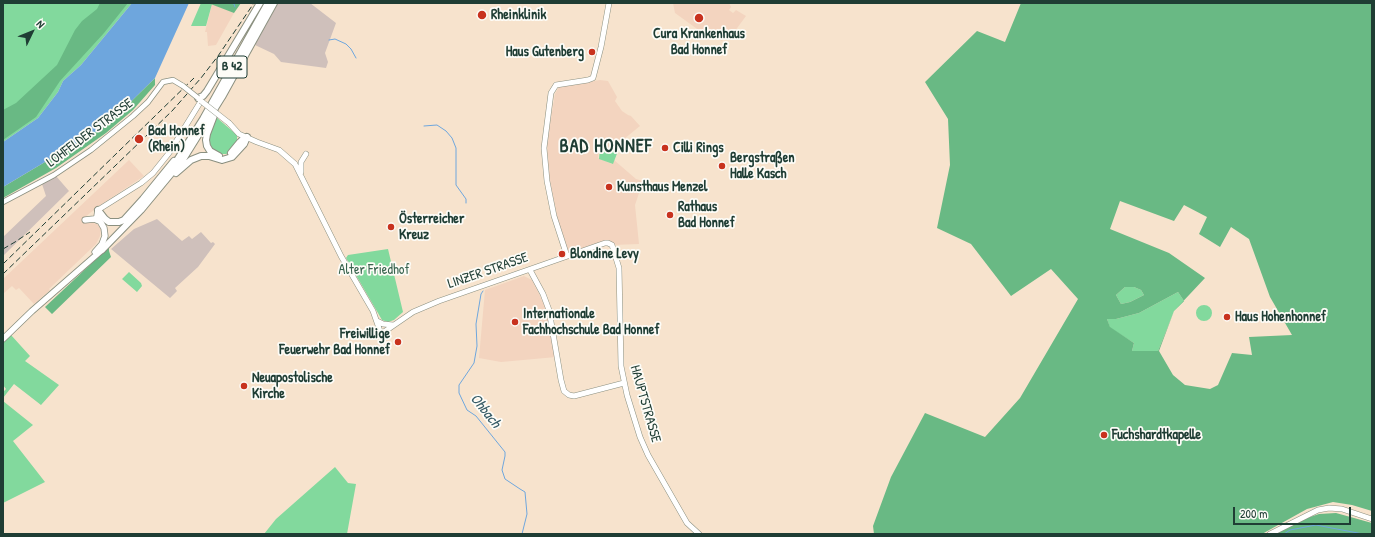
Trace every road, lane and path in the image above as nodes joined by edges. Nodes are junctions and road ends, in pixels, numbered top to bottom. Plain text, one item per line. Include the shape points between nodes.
1 (260, 3) edge
2 (268, 3) edge
3 (274, 3) edge
4 (609, 3) edge
5 (222, 97) junction
6 (200, 99) junction
7 (229, 123) junction
8 (240, 134) junction
9 (248, 137) junction
10 (240, 142) junction
11 (181, 153) junction
12 (306, 154) dead end
13 (301, 175) junction
14 (162, 186) junction
15 (3, 202) edge
16 (98, 210) junction
17 (85, 220) dead end
18 (101, 223) junction
19 (608, 243) joint
20 (102, 250) junction
21 (567, 256) junction
22 (86, 264) junction
23 (530, 270) junction
24 (377, 321) junction
25 (394, 325) junction
26 (3, 339) edge
27 (624, 383) junction
28 (1372, 519) edge
29 (699, 534) edge
30 (1270, 534) edge

1 - 6 highway
2 - 11 highway, B 42
3 - 5 highway, B 42
4 - 21 main road via 593,78 556,85 551,93 544,148 547,181 554,216
5 - 10 highway via 207,134 207,146 215,154 226,156 234,151
5 - 14 highway, B 42 via 192,146
6 - 7 main road, bridge
6 - 15 street, LOHFELDER STRASSE, bridge via 178,82 162,82 145,105 128,121 78,159
6 - 16 main road via 162,164 147,178
7 - 8 main road
7 - 9 main road
8 - 9 main road
8 - 10 highway
9 - 10 highway
9 - 13 main road via 285,153
9 - 14 highway via 232,158 222,160 198,157 182,167
11 - 16 highway via 124,220 109,222
11 - 20 highway, B 42 via 160,182
12 - 13 main road via 301,163
13 - 24 main road
14 - 20 highway, B 42
16 - 18 main road via 97,216
17 - 18 main road via 94,219
18 - 22 main road via 105,230 104,239
19 - 21 main road, LINZER STRASSE
19 - 27 main road, HAUPTSTRASSE via 612,246 619,268 620,346
20 - 22 main road, B 42
21 - 23 main road, LINZER STRASSE
22 - 26 main road, B 42
23 - 25 main road, LINZER STRASSE via 432,304 413,312
23 - 27 main road via 549,310 563,389 571,396 577,396
24 - 25 main road
24 - 25 main road, LINZER STRASSE via 381,334
27 - 29 main road, HAUPTSTRASSE via 648,455 687,523
28 - 30 main road via 1342,509 1329,508 1318,510

